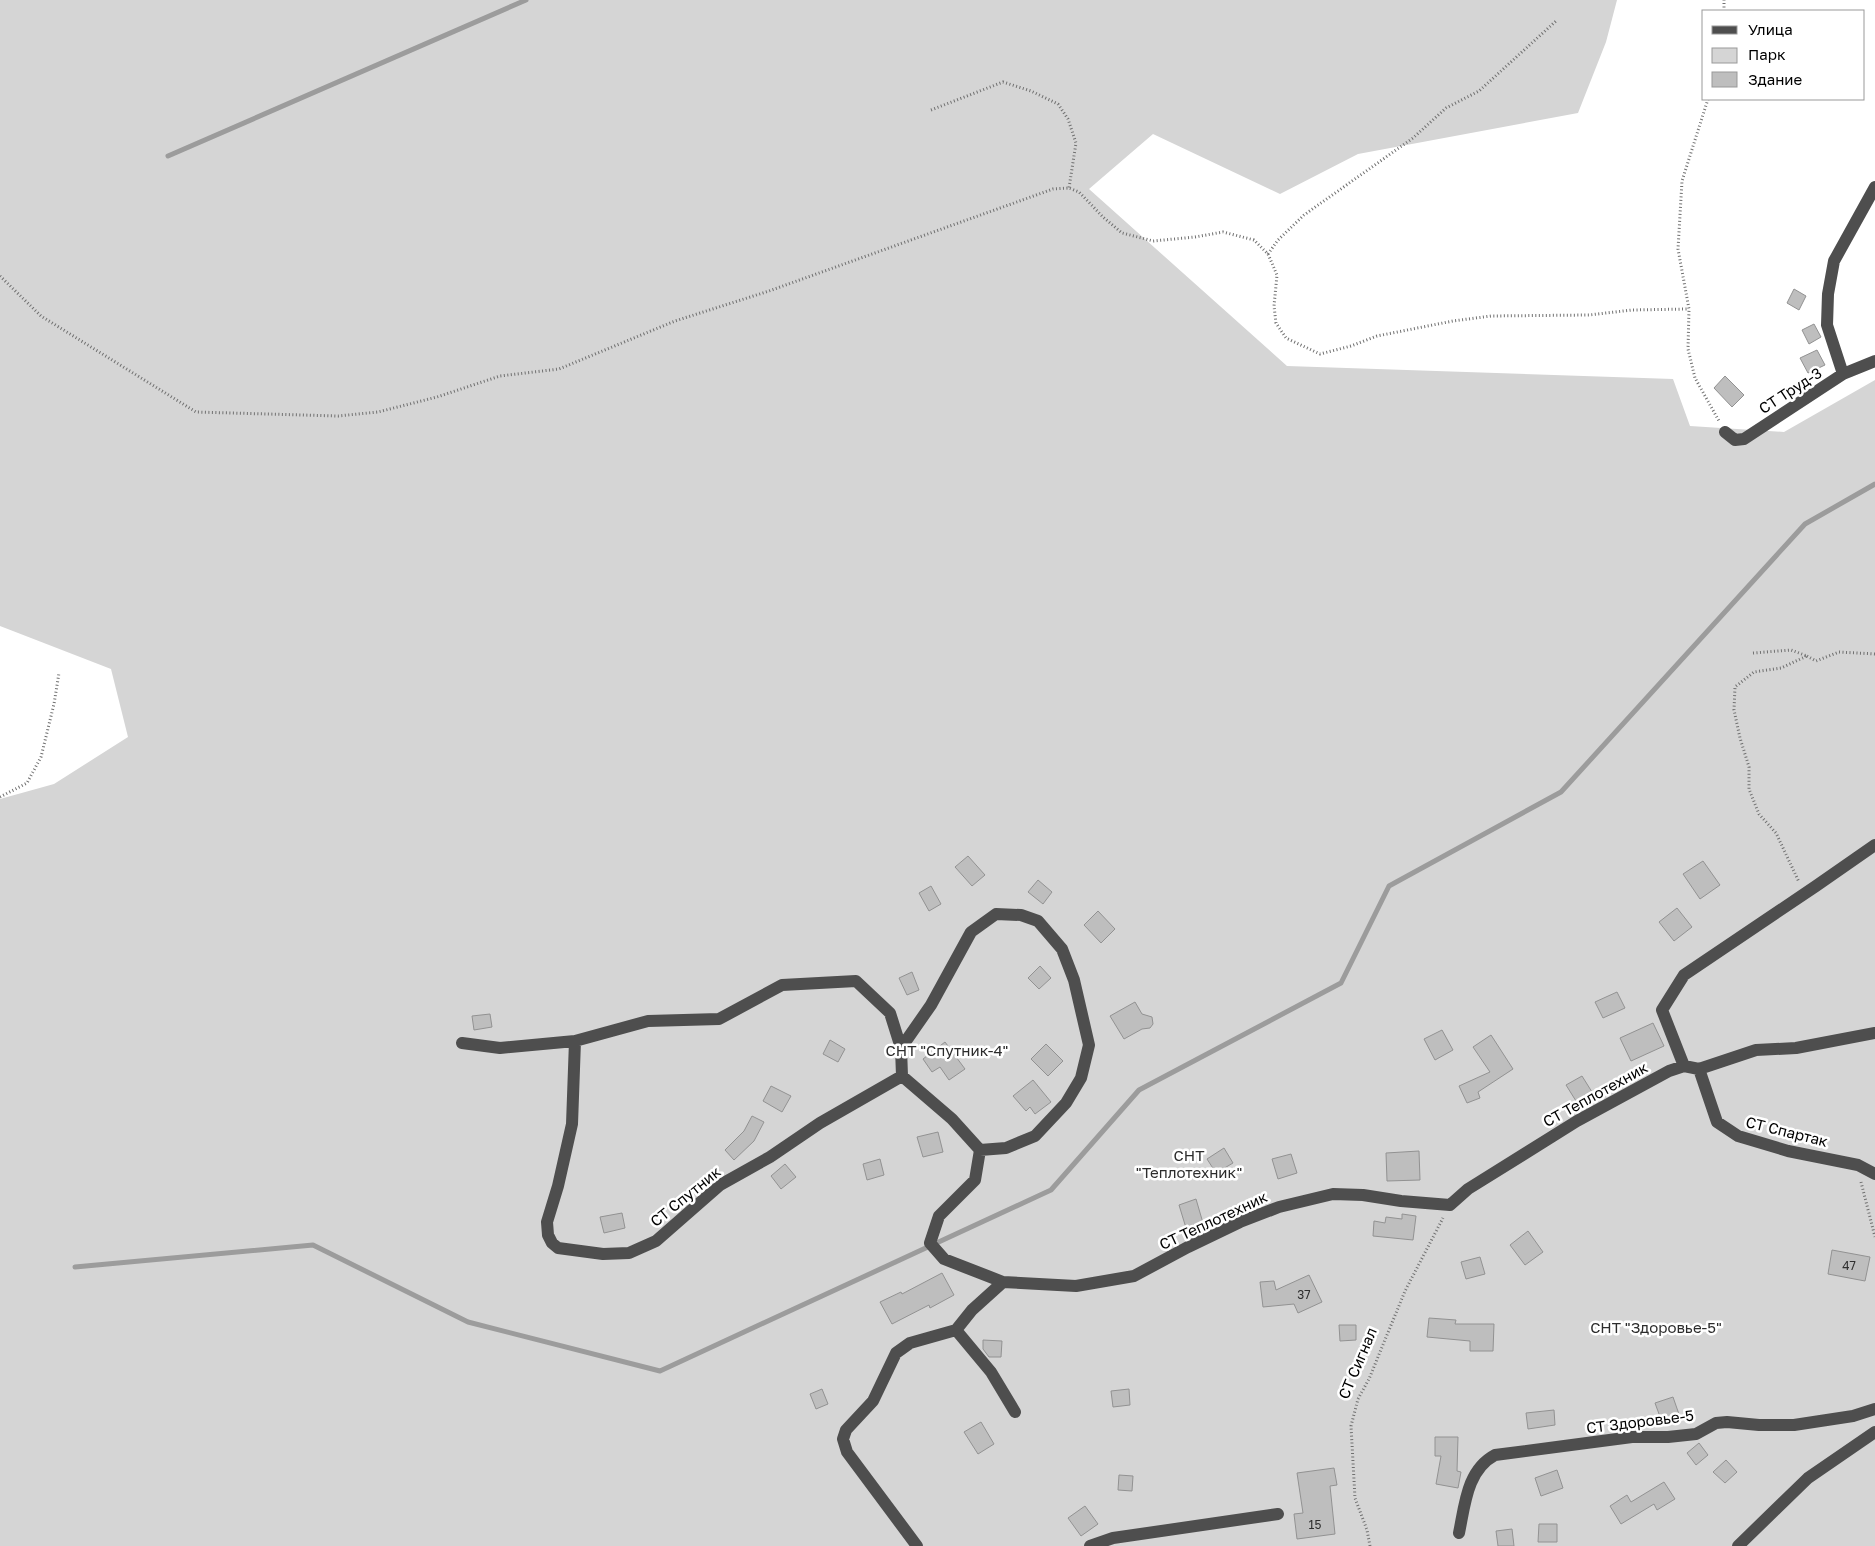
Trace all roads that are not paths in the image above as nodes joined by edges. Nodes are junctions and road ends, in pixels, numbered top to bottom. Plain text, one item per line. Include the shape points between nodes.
1 (1875, 187) edge
2 (1875, 361) edge
3 (1843, 374) junction
4 (1725, 432) road end
5 (1875, 844) edge
6 (1875, 1033) edge
7 (462, 1042) dead end
8 (575, 1042) junction
9 (901, 1048) junction
10 (1684, 1066) junction
11 (1699, 1069) junction
12 (902, 1076) junction
13 (980, 1150) junction
14 (1875, 1174) edge
15 (1003, 1282) junction
16 (956, 1330) junction
17 (1875, 1409) edge
18 (1015, 1412) dead end
19 (1875, 1432) edge
20 (1278, 1514) dead end
21 (1459, 1533) dead end
22 (917, 1546) edge
23 (1090, 1546) edge
24 (1738, 1546) edge

1 - 3 street via 1834,261 1829,286 1827,325
2 - 3 street, СТ Труд-3
3 - 4 street, СТ Труд-3 via 1744,440 1735,440
5 - 10 street via 1684,975 1662,1010
6 - 11 street via 1796,1048 1756,1050
7 - 8 street via 500,1048
8 - 9 street via 648,1021 719,1019 782,985 856,981 890,1013
8 - 12 street, СТ Спутник via 572,1124 547,1222 548,1235 558,1248 603,1254 630,1253 656,1241 720,1185
9 - 12 street
9 - 13 street via 931,1005 971,932 996,914 1021,915 1038,921 1062,949 1074,980 1089,1045 1080,1078 1066,1102 1035,1136 1006,1148
10 - 11 street
10 - 15 street, СТ Теплотехник via 1577,1121 1468,1189 1450,1205 1333,1194 1279,1207 1240,1222 1134,1276 1076,1286
11 - 14 street, СТ Спартак via 1717,1122 1738,1136 1858,1165
12 - 13 street
13 - 15 street, СТ Теплотехник via 975,1180 939,1216 930,1243 944,1259
15 - 16 street via 972,1310
16 - 18 street via 991,1372
16 - 22 street via 910,1342 896,1353 874,1401 846,1430 843,1440 847,1452
17 - 21 street, СТ Здоровье-5 via 1853,1416 1794,1425 1716,1423 1696,1434 1668,1438 1632,1437 1496,1455 1486,1460 1469,1486
19 - 24 street via 1808,1478
20 - 23 street via 1113,1538

